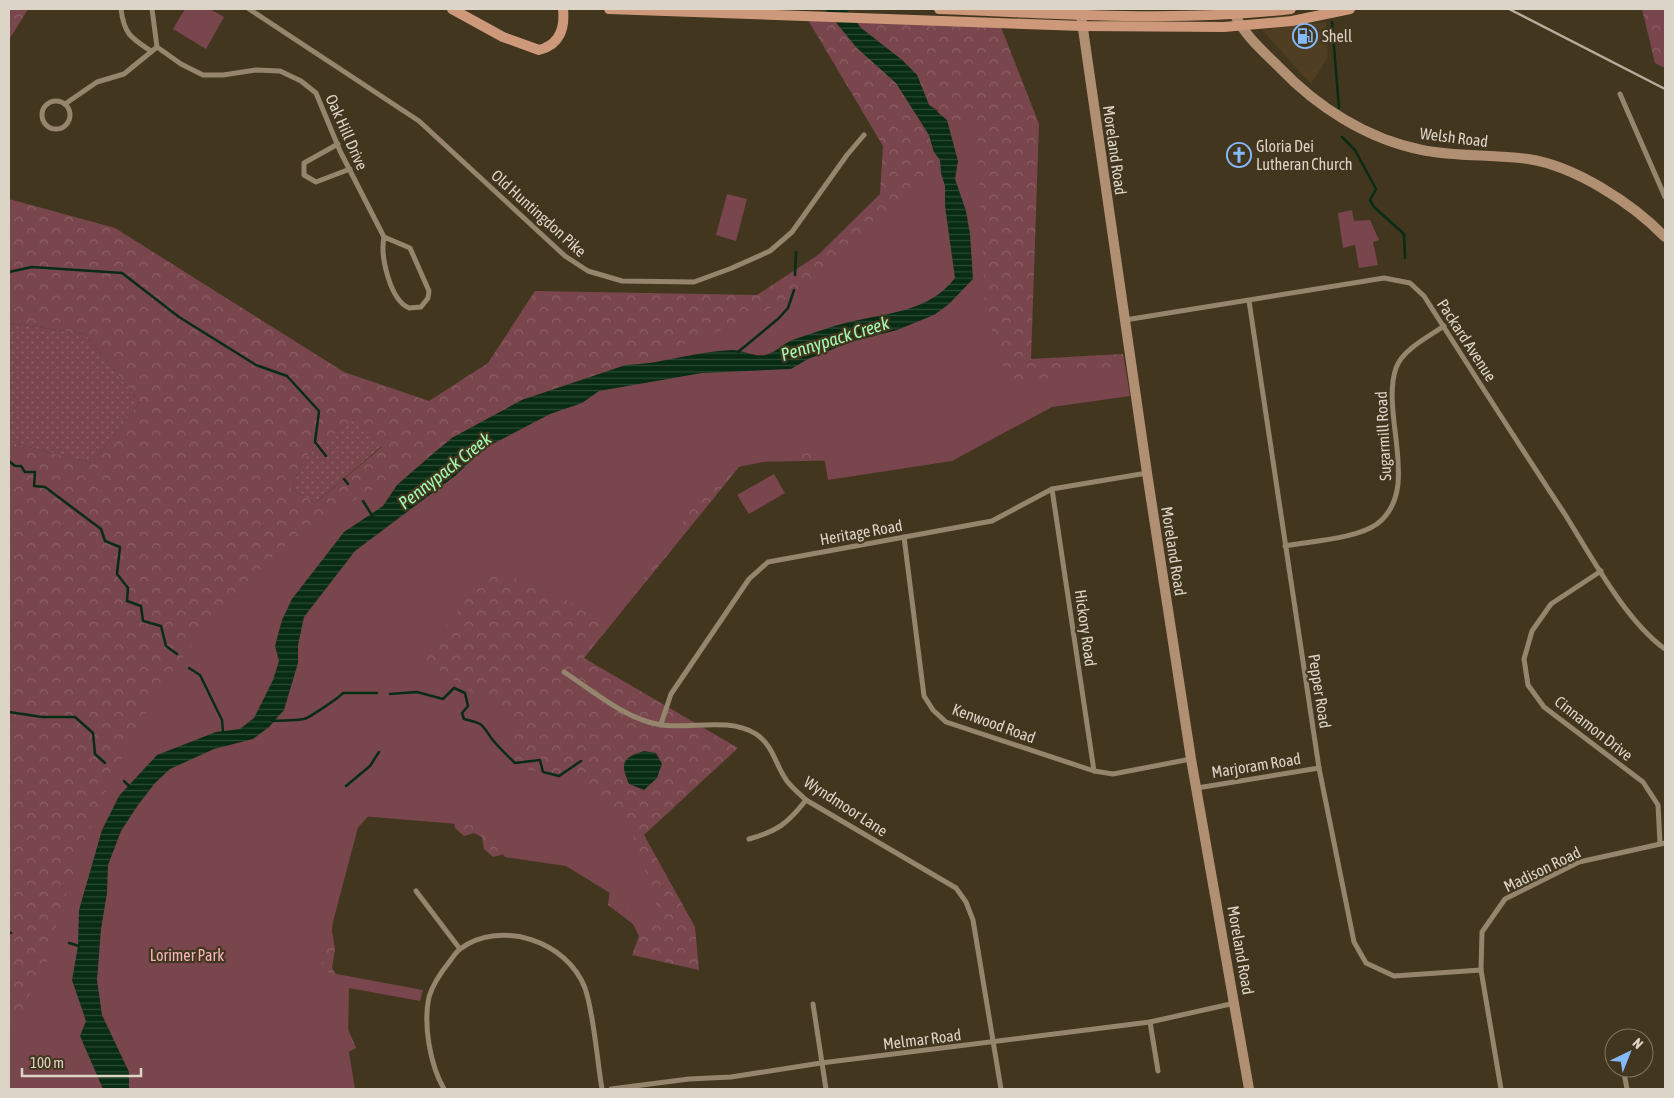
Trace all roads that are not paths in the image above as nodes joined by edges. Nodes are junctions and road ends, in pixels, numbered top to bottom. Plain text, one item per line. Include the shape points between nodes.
1 (121, 9) edge
2 (152, 9) edge
3 (250, 9) edge
4 (452, 9) edge
5 (563, 9) edge
6 (609, 9) edge
7 (939, 9) edge
8 (1291, 9) edge
9 (1350, 9) edge
10 (1235, 12) edge
11 (1081, 17) edge
12 (1240, 26) junction
13 (157, 46) junction
14 (151, 51) junction
15 (1620, 94) dead end
16 (65, 104) junction
17 (864, 135) dead end
18 (338, 144) junction
19 (350, 170) junction
20 (1665, 198) edge
21 (1665, 237) edge
22 (384, 238) junction
23 (1249, 301) junction
24 (1125, 320) junction
25 (1444, 326) junction
26 (1146, 473) junction
27 (1052, 489) junction
28 (904, 537) junction
29 (1285, 546) junction
30 (1601, 571) junction
31 (1665, 649) edge
32 (564, 672) dead end
33 (661, 724) junction
34 (1191, 758) junction
35 (1319, 768) junction
36 (1094, 771) junction
37 (1197, 788) junction
38 (806, 800) junction
39 (749, 839) dead end
40 (1663, 843) edge
41 (416, 891) dead end
42 (460, 949) junction
43 (1481, 970) junction
44 (1236, 1003) junction
45 (813, 1004) dead end
46 (1150, 1022) junction
47 (994, 1043) junction
48 (821, 1063) junction
49 (1158, 1071) dead end
50 (444, 1089) edge
51 (602, 1089) edge
52 (610, 1089) edge
53 (826, 1089) edge
54 (1001, 1089) edge
55 (1249, 1089) edge
56 (1500, 1089) edge

1 - 14 street via 123,25 131,37
2 - 13 street
3 - 17 street, Old Huntingdon Pike via 420,121 565,256 588,272 622,281 694,282 770,251 792,232
4 - 5 main road via 503,36 539,50 553,44 562,34
6 - 11 main road via 1052,24
7 - 11 main road
8 - 10 main road
9 - 12 main road via 1292,21
10 - 11 main road
10 - 12 street, Welsh Road
11 - 12 main road
11 - 24 street, Moreland Road
12 - 21 street, Welsh Road via 1287,76 1364,130 1422,150 1529,160 1558,168 1617,198
13 - 14 street
13 - 18 street, Oak Hill Drive via 203,75 272,70 301,81 316,93
14 - 16 street via 124,74 97,82
15 - 20 street
16 - 16 street via 51,101 43,108 42,118 48,127 58,129 67,123 70,114
18 - 19 street, Oak Hill Drive
18 - 19 street via 304,163 304,175 316,182
19 - 22 street, Oak Hill Drive
22 - 22 street, Oak Hill Drive via 384,268 400,300 409,308 421,307 430,291 413,252 406,245
23 - 24 street, Packard Avenue
23 - 25 street, Packard Avenue via 1384,278 1410,283 1424,296
23 - 29 street, Pepper Road
24 - 26 street, Moreland Road
25 - 29 street, Sugarmill Road via 1404,355 1396,368 1393,385 1398,489 1392,510 1360,532
25 - 30 street, Packard Avenue
26 - 27 street, Heritage Road
26 - 34 street, Moreland Road
27 - 28 street, Heritage Road via 992,521
27 - 36 street, Hickory Road
28 - 33 street, Heritage Road via 778,558 757,570 671,694
28 - 36 street, Kenwood Road via 924,696 933,710 946,722
29 - 35 street, Pepper Road
30 - 31 street, Packard Avenue via 1637,623
30 - 40 street, Cinnamon Drive via 1552,604 1532,631 1524,659 1528,685 1544,707 1643,782 1658,805
32 - 33 street, Wyndmoor Lane via 629,715
33 - 38 street, Wyndmoor Lane via 730,726 754,732 774,754 786,780
34 - 36 street, Kenwood Road via 1112,774
34 - 37 street, Moreland Road
35 - 37 street, Marjoram Road
35 - 43 street, Pepper Road via 1354,942 1366,964 1394,976
37 - 44 street, Moreland Road
38 - 39 street via 791,820 772,833
38 - 47 street, Wyndmoor Lane via 956,888 973,920
40 - 43 street, Madison Road via 1579,862 1505,899 1482,932
41 - 42 street
42 - 50 street via 435,983 427,1010 436,1074
42 - 51 street via 483,939 508,935 541,941 566,959 584,987
43 - 56 street, Madison Road
44 - 46 street, Melmar Road
44 - 55 street, Moreland Road
45 - 48 street
46 - 47 street, Melmar Road
46 - 49 street
47 - 48 street, Melmar Road
47 - 54 street, Wyndmoor Lane
48 - 52 street, Melmar Road via 731,1077
48 - 53 street

